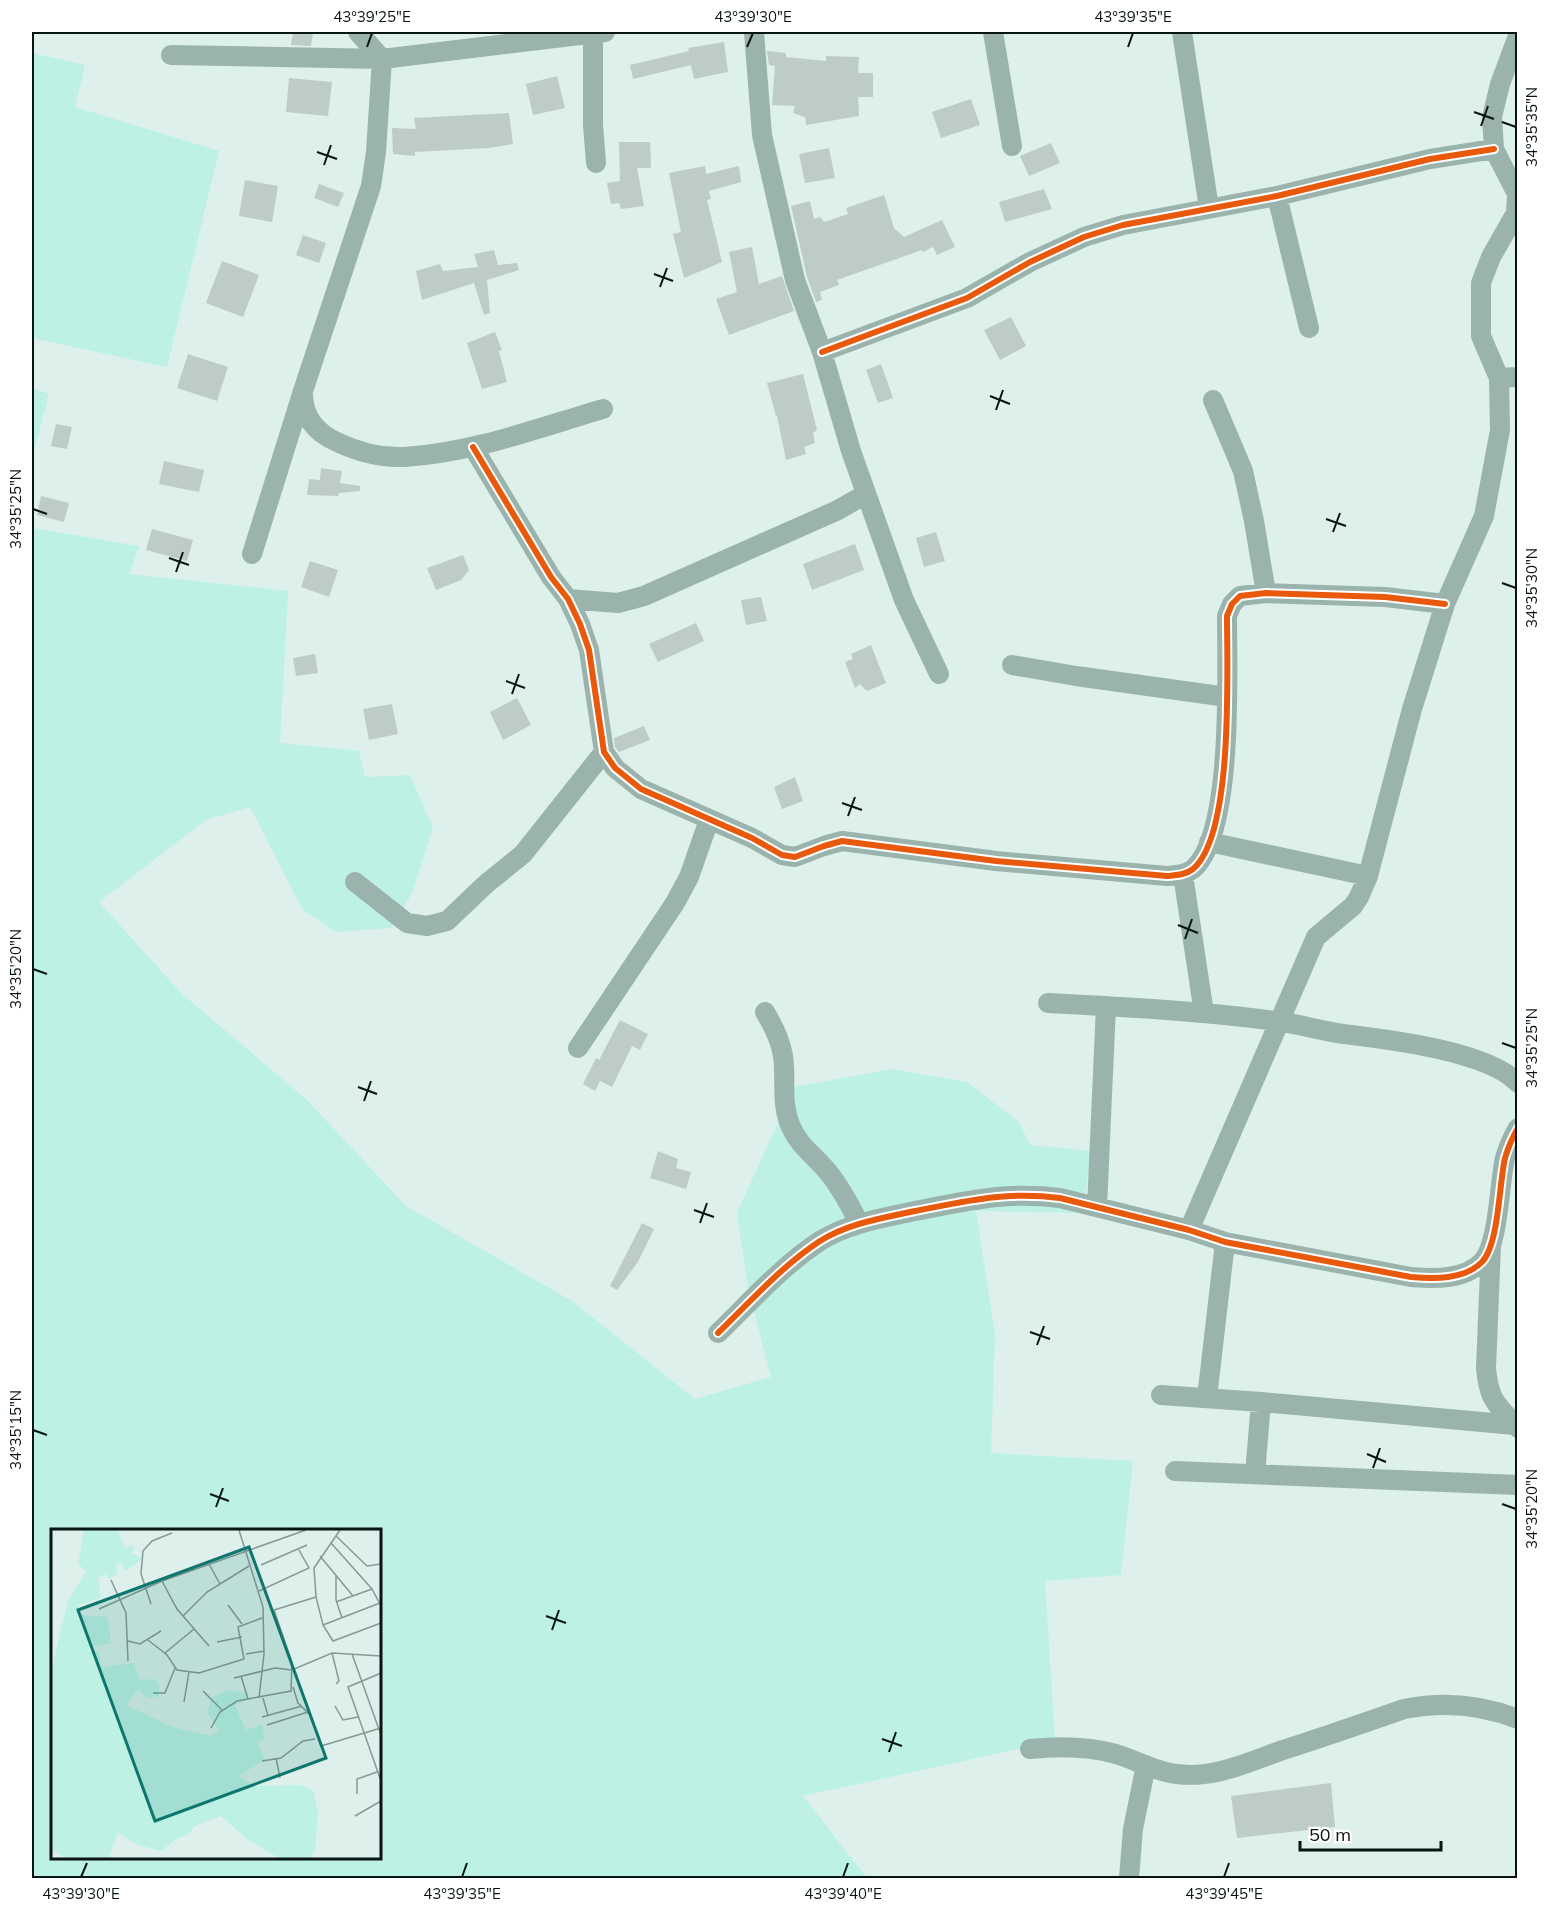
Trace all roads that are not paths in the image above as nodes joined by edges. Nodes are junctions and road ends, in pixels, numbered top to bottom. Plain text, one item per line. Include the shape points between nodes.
1 (358, 32) edge
2 (597, 32) edge
3 (754, 32) edge
4 (993, 32) edge
5 (1182, 32) edge
6 (1518, 36) edge
7 (171, 55) dead end
8 (382, 59) junction
9 (1012, 146) dead end
10 (1494, 149) junction
11 (596, 163) dead end
12 (1276, 196) junction
13 (1209, 208) junction
14 (1309, 328) dead end
15 (822, 352) junction
16 (1508, 377) edge
17 (303, 391) junction
18 (1213, 400) dead end
19 (603, 409) dead end
20 (473, 447) junction
21 (866, 494) junction
22 (252, 554) dead end
23 (1266, 593) junction
24 (568, 599) junction
25 (1445, 604) junction
26 (1012, 665) dead end
27 (939, 674) dead end
28 (1227, 697) junction
29 (604, 752) junction
30 (709, 820) junction
31 (1209, 842) junction
32 (1183, 875) junction
33 (1368, 876) junction
34 (355, 882) dead end
35 (1048, 1003) dead end
36 (1106, 1006) junction
37 (765, 1012) dead end
38 (1204, 1013) junction
39 (1279, 1021) junction
40 (578, 1048) dead end
41 (1518, 1083) edge
42 (1518, 1128) edge
43 (1096, 1207) junction
44 (859, 1223) junction
45 (1189, 1230) junction
46 (1225, 1242) junction
47 (1491, 1246) junction
48 (718, 1333) dead end
49 (1161, 1395) dead end
50 (1207, 1398) junction
51 (1261, 1402) junction
52 (1516, 1427) edge
53 (1175, 1471) dead end
54 (1255, 1474) junction
55 (1518, 1485) edge
56 (1518, 1719) edge
57 (1030, 1749) dead end
58 (1146, 1765) junction
59 (1129, 1878) edge

1 - 8 street
2 - 8 street
2 - 11 street via 593,125
3 - 15 street via 762,135 795,280
4 - 9 street
5 - 13 street
6 - 10 street via 1494,103
7 - 8 street
8 - 17 street via 371,186
10 - 12 street via 1430,159
10 - 16 street via 1517,194 1515,213 1481,283 1481,336
12 - 13 street
12 - 14 street
13 - 15 street via 1084,237 1030,262 968,298
15 - 21 street
16 - 25 street via 1484,516
17 - 20 street via 305,411 316,429 348,447 375,455 404,457
17 - 22 street
18 - 23 street via 1243,471
19 - 20 street
20 - 24 street
21 - 24 street via 644,596 618,603
21 - 27 street via 904,600
23 - 25 street via 1385,597
23 - 28 street via 1240,596 1227,616
24 - 29 street via 589,650
25 - 33 street via 1412,709
26 - 28 street
28 - 31 street via 1221,792
29 - 30 street via 615,768 641,789
29 - 34 street via 523,854 447,921 427,926 407,923
30 - 32 street via 782,855 795,857 842,842 996,861
30 - 40 street via 689,877 675,903
31 - 32 street via 1202,858
31 - 33 street
32 - 38 street
33 - 39 street via 1353,906 1316,937
35 - 36 street
36 - 38 street
36 - 43 street
37 - 44 street via 783,1054 784,1104 790,1126 803,1148 838,1185
38 - 39 street
39 - 41 street via 1407,1042 1482,1061
39 - 45 street
42 - 47 street via 1505,1158
43 - 44 street via 1040,1196 999,1195
43 - 45 street
44 - 48 street via 805,1252
45 - 46 street
46 - 47 street via 1431,1279 1468,1272 1482,1262
46 - 50 street
47 - 52 street via 1488,1385 1498,1407
49 - 50 street
50 - 51 street
51 - 52 street
51 - 54 street
53 - 54 street
54 - 55 street
56 - 58 street via 1469,1706 1420,1706 1215,1772 1177,1774
57 - 58 street via 1086,1748
58 - 59 street via 1133,1828

